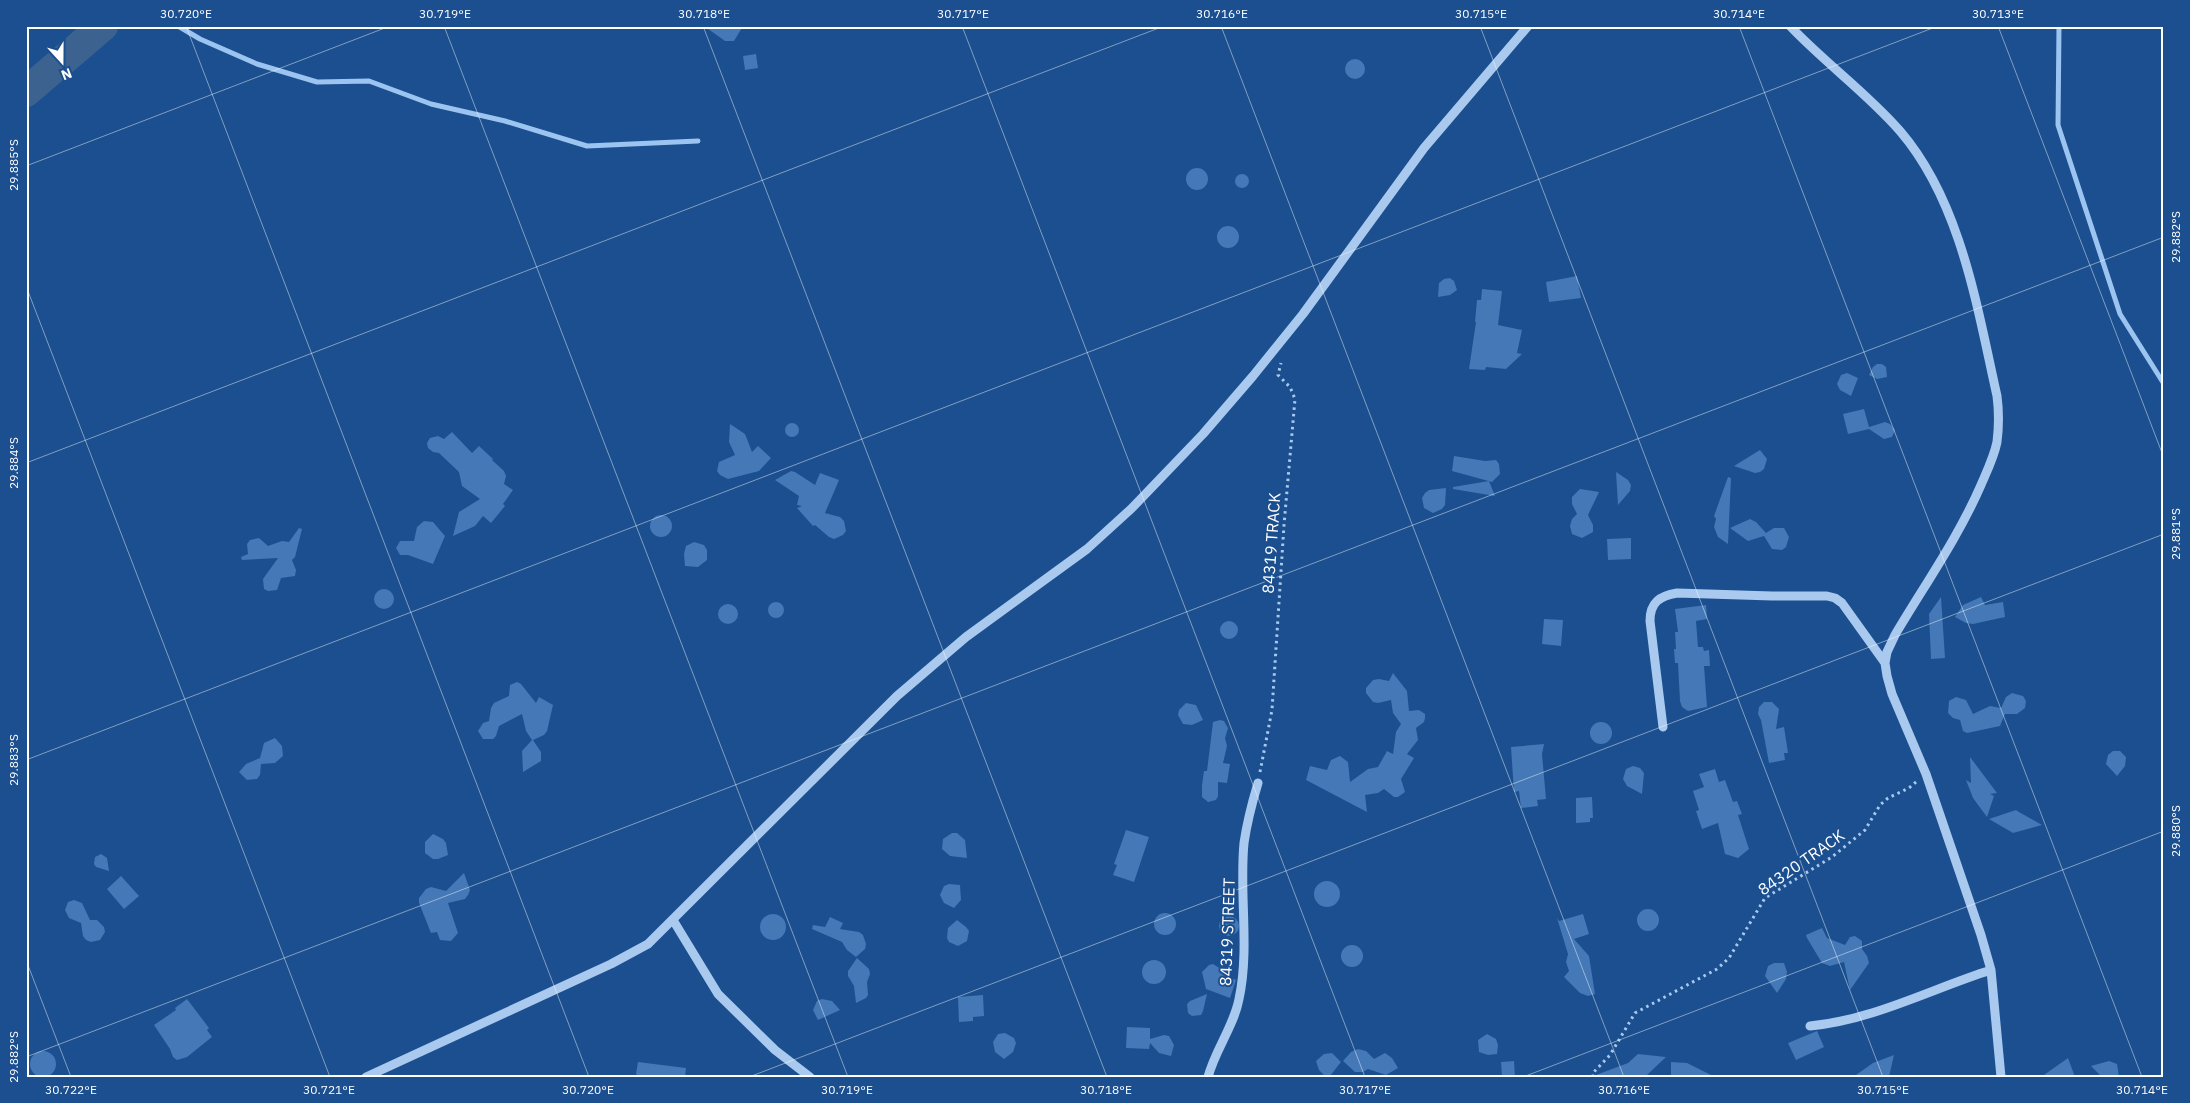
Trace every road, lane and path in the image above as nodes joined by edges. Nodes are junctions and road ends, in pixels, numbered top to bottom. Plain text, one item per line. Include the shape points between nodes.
1 (1528, 26) edge
2 (1790, 26) edge
3 (1283, 358) dead end
4 (1885, 663) junction
5 (1663, 727) dead end
6 (1926, 774) junction
7 (1258, 783) joint
8 (673, 920) junction
9 (1991, 970) junction
10 (1810, 1026) dead end
11 (366, 1077) edge
12 (810, 1077) edge
13 (1208, 1077) edge
14 (1592, 1077) edge
15 (2001, 1077) edge

1 - 8 street via 1424,148 1303,314 1203,434 1131,510 1087,549 966,637 910,684
2 - 4 street via 1879,108 1931,173 1964,261 1997,396 1999,418 1990,466 1958,532 1895,635
3 - 7 path, 84319 TRACK via 1278,375 1290,387 1295,399 1272,710
4 - 5 street via 1835,598 1808,595 1666,595 1658,598 1650,610
4 - 6 street via 1892,694
6 - 9 street
6 - 14 path, 84320 TRACK via 1884,802 1865,830 1839,851 1765,898 1728,958 1717,969 1635,1013 1610,1055
7 - 13 street, 84319 STREET via 1244,844 1244,944 1239,1000
8 - 11 street via 648,944 611,964
8 - 12 street via 718,994 775,1050
9 - 10 street via 1862,1017
9 - 15 street

